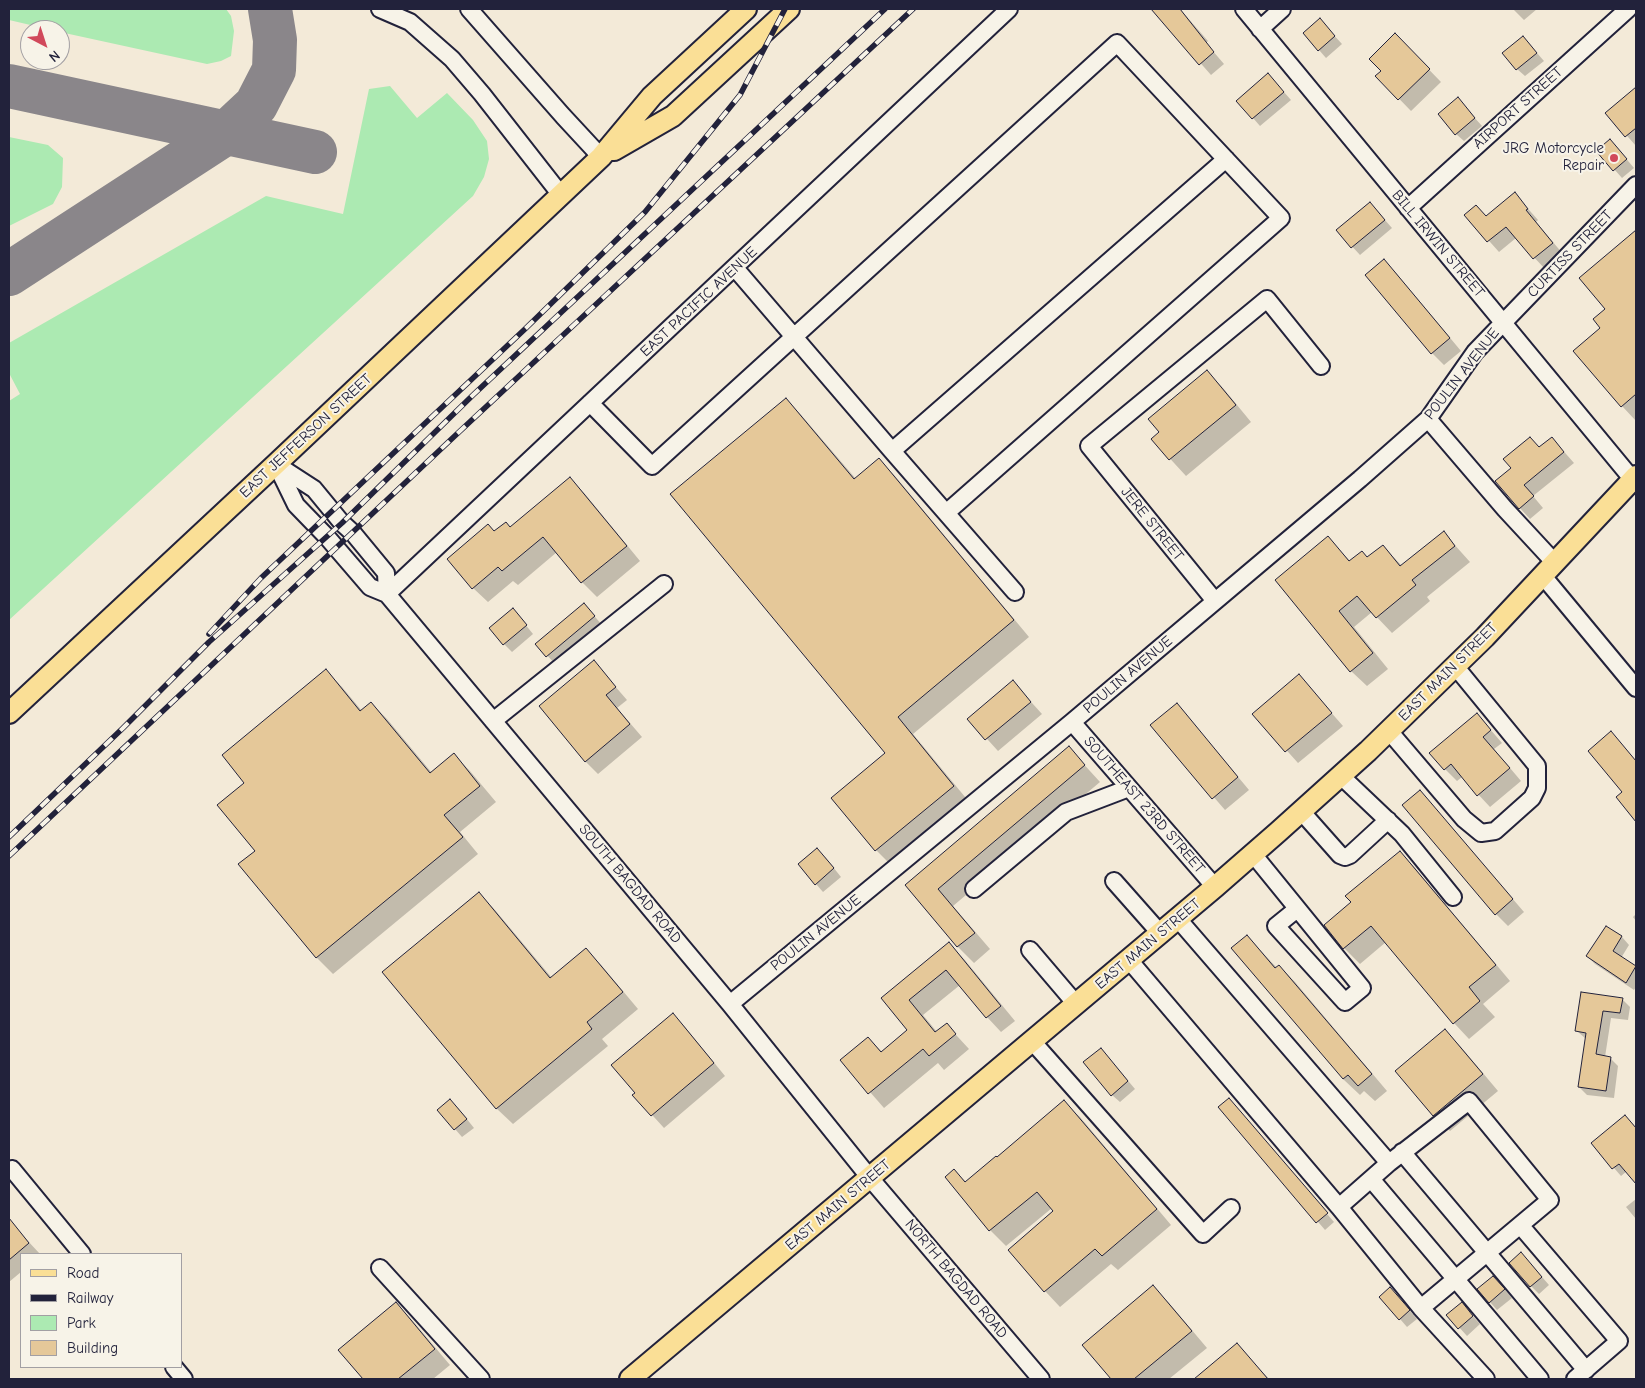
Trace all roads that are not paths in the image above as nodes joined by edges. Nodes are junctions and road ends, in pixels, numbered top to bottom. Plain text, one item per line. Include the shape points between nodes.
1 (380, 9) edge
2 (469, 9) edge
3 (746, 9) edge
4 (789, 9) edge
5 (1009, 9) edge
6 (1244, 9) edge
7 (1282, 9) edge
8 (1628, 9) edge
9 (1260, 29) junction
10 (601, 157) junction
11 (1226, 159) junction
12 (1636, 185) edge
13 (561, 195) junction
14 (1408, 208) junction
15 (735, 268) junction
16 (1503, 322) junction
17 (794, 337) junction
18 (1321, 366) dead end
19 (590, 403) junction
20 (1428, 419) junction
21 (892, 451) junction
22 (276, 464) junction
23 (1635, 478) edge
24 (946, 513) junction
25 (1549, 570) junction
26 (664, 584) dead end
27 (1015, 592) dead end
28 (387, 594) junction
29 (1215, 601) junction
30 (1455, 666) junction
31 (1636, 688) edge
32 (9, 712) edge
33 (494, 721) junction
34 (1072, 722) junction
35 (1389, 731) junction
36 (1341, 776) junction
37 (1129, 788) junction
38 (1301, 811) junction
39 (1388, 820) junction
40 (1252, 854) junction
41 (1114, 881) dead end
42 (1216, 887) junction
43 (974, 888) dead end
44 (1453, 897) dead end
45 (1297, 909) junction
46 (1178, 919) junction
47 (1160, 934) junction
48 (1030, 950) dead end
49 (1128, 960) junction
50 (730, 1004) junction
51 (1076, 1004) junction
52 (1032, 1041) junction
53 (1402, 1152) junction
54 (1389, 1163) junction
55 (12, 1170) dead end
56 (870, 1178) junction
57 (1371, 1179) junction
58 (1339, 1207) junction
59 (1231, 1208) dead end
60 (1520, 1226) junction
61 (81, 1253) edge
62 (1488, 1253) junction
63 (380, 1268) dead end
64 (1455, 1280) junction
65 (1421, 1308) junction
66 (175, 1368) edge
67 (1581, 1375) edge
68 (184, 1379) edge
69 (481, 1379) edge
70 (630, 1379) edge
71 (1041, 1379) edge
72 (1486, 1379) edge
73 (1540, 1379) edge

1 - 13 street via 410,22 452,59
2 - 10 street
3 - 10 main road, EAST JEFFERSON STREET via 652,96
4 - 10 main road, EAST JEFFERSON STREET via 673,116
5 - 15 street, EAST PACIFIC AVENUE
6 - 9 street, BILL IRWIN STREET
7 - 9 street
8 - 14 street, AIRPORT STREET
9 - 14 street, BILL IRWIN STREET
10 - 13 main road, EAST JEFFERSON STREET
11 - 17 street via 1118,43
11 - 21 street
11 - 24 street via 1281,218
12 - 16 street, CURTISS STREET
13 - 22 main road, EAST JEFFERSON STREET
14 - 16 street, BILL IRWIN STREET
15 - 17 street
15 - 19 street, EAST PACIFIC AVENUE
16 - 20 street, POULIN AVENUE via 1475,352
16 - 23 street, BILL IRWIN STREET
17 - 19 street via 652,466
17 - 21 street
18 - 29 street, JERE STREET via 1267,299 1089,446
19 - 28 street, EAST PACIFIC AVENUE
20 - 25 street via 1505,509
20 - 29 street, POULIN AVENUE
21 - 24 street
22 - 28 street, SOUTH BAGDAD ROAD via 296,505 370,587
22 - 28 street via 314,488 353,532 386,573
22 - 32 main road, EAST JEFFERSON STREET
23 - 25 main road, EAST MAIN STREET
24 - 27 street
25 - 30 main road, EAST MAIN STREET
25 - 31 street
26 - 33 street
28 - 33 street, SOUTH BAGDAD ROAD
29 - 34 street, POULIN AVENUE
30 - 35 main road, EAST MAIN STREET
30 - 35 street via 1537,766 1537,788 1532,798 1495,830 1481,833 1464,819
33 - 50 street, SOUTH BAGDAD ROAD
34 - 37 street, SOUTHEAST 23RD STREET
34 - 50 street, POULIN AVENUE
35 - 36 main road, EAST MAIN STREET
36 - 38 main road, EAST MAIN STREET
36 - 39 street
37 - 42 street, SOUTHEAST 23RD STREET
37 - 43 street via 1066,812
38 - 39 street via 1345,858
38 - 40 main road, EAST MAIN STREET
39 - 44 street
40 - 42 main road, EAST MAIN STREET
40 - 45 street
41 - 47 street
42 - 46 main road, EAST MAIN STREET
45 - 45 street via 1362,988 1345,1002 1276,926
46 - 47 main road, EAST MAIN STREET
46 - 54 street
47 - 49 main road, EAST MAIN STREET
48 - 51 street
49 - 51 main road, EAST MAIN STREET
49 - 58 street
50 - 56 street, SOUTH BAGDAD ROAD
51 - 52 main road, EAST MAIN STREET
52 - 56 main road, EAST MAIN STREET
52 - 59 street via 1202,1234
53 - 54 street
53 - 60 street via 1469,1101 1550,1200
53 - 62 street
54 - 57 street
55 - 61 street
56 - 70 main road, EAST MAIN STREET
56 - 71 street, NORTH BAGDAD ROAD
57 - 58 street
57 - 64 street
58 - 65 street
60 - 62 street
60 - 67 street via 1619,1341
62 - 64 street
62 - 67 street
63 - 69 street
64 - 65 street
64 - 73 street
65 - 72 street
66 - 68 street

